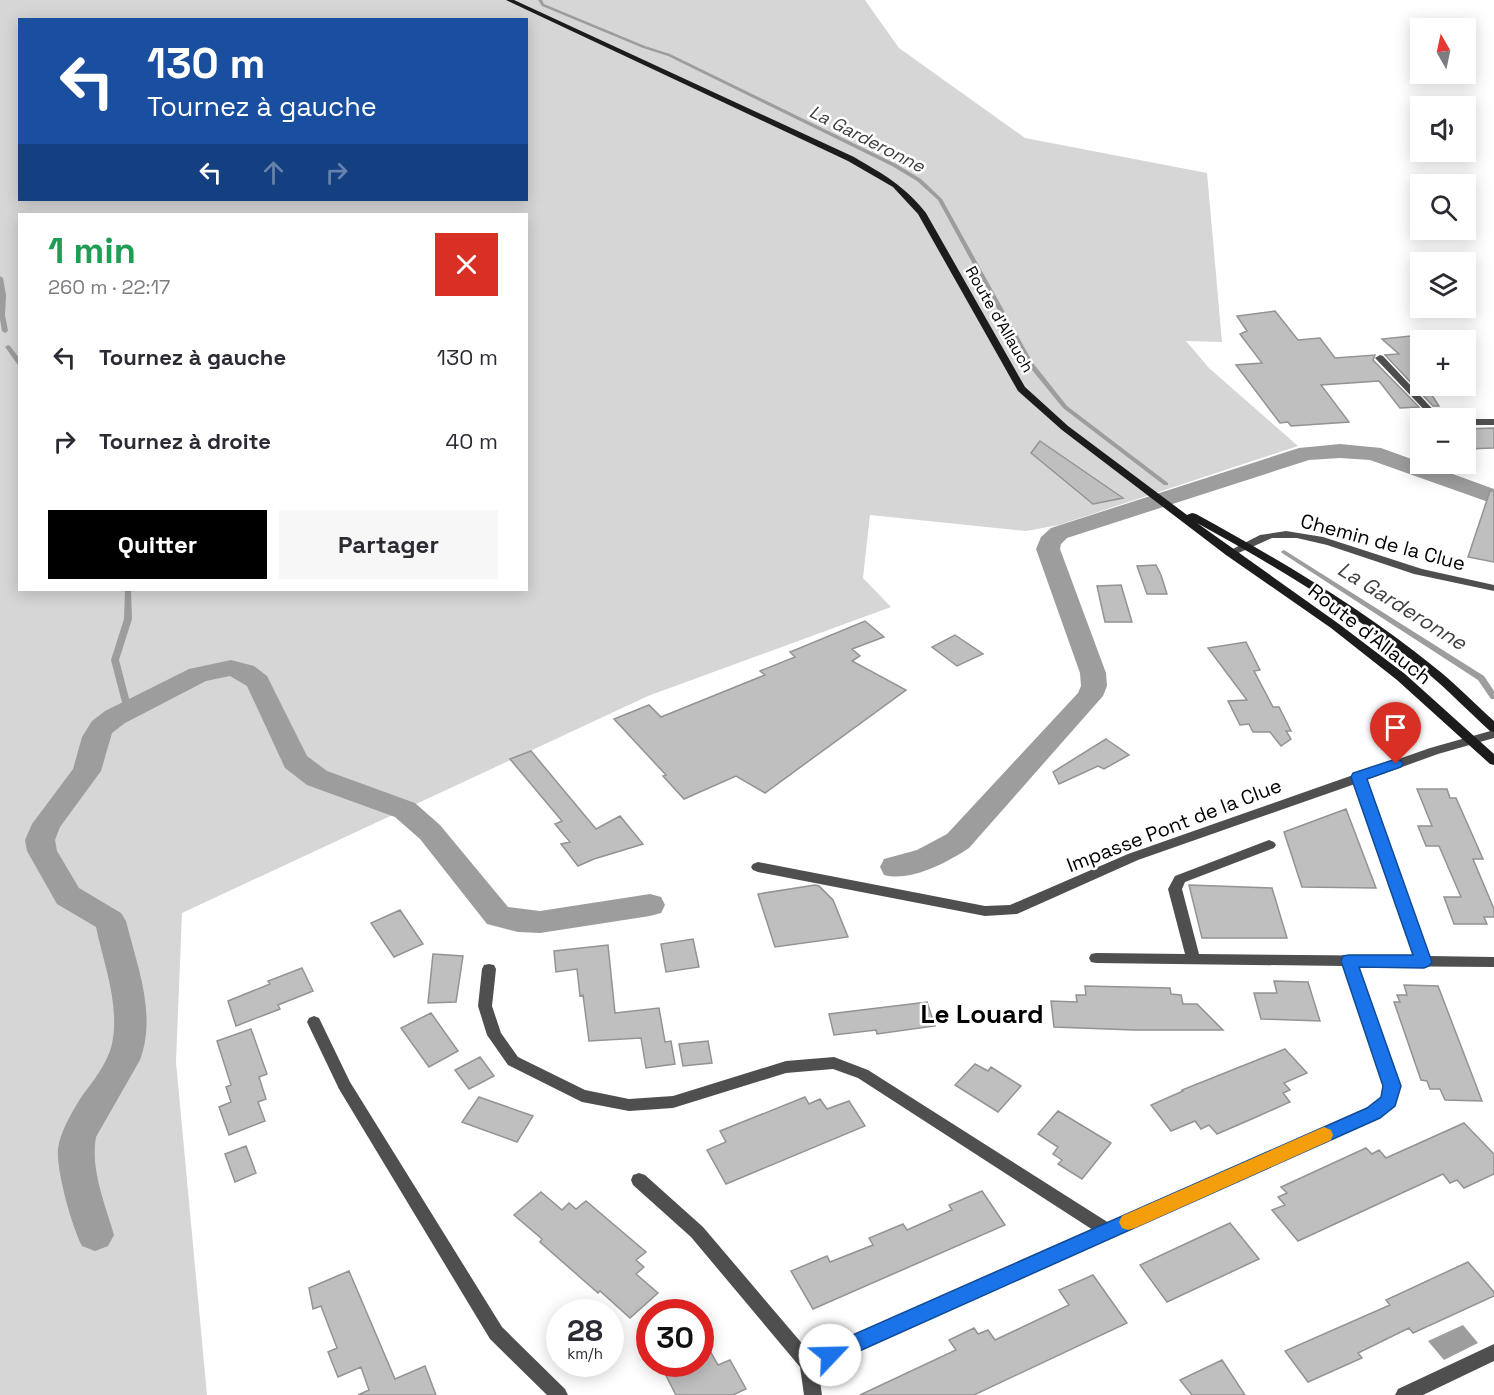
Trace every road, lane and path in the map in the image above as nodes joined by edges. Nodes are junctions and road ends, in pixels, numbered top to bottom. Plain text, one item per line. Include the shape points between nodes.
1 (510, 0) edge
2 (1380, 358) dead end
3 (1428, 408) edge
4 (1476, 422) edge
5 (1494, 422) edge
6 (1160, 499) junction
7 (1246, 546) junction
8 (1230, 553) junction
9 (1494, 588) edge
10 (1494, 728) edge
11 (1494, 734) edge
12 (1471, 741) junction
13 (1494, 761) edge
14 (1359, 777) junction
15 (1269, 845) dead end
16 (758, 867) dead end
17 (1096, 958) dead end
18 (1193, 959) junction
19 (1349, 961) junction
20 (1424, 962) junction
21 (1494, 962) edge
22 (489, 969) dead end
23 (314, 1022) dead end
24 (639, 1180) dead end
25 (1108, 1231) junction
26 (1494, 1352) edge
27 (808, 1364) junction
28 (559, 1395) edge
29 (813, 1395) edge
30 (1404, 1395) edge

1 - 6 main road, Route d'Allauch via 826,147 897,185 911,199 1021,389 1065,428
2 - 3 street
4 - 5 street
6 - 7 main road, Route d'Allauch
6 - 8 main road, Route d'Allauch
7 - 8 street, Chemin de la Clue
7 - 9 street, Chemin de la Clue via 1284,534 1307,537 1404,568
7 - 10 main road, Route d'Allauch via 1431,669
8 - 12 main road, Route d'Allauch via 1401,677
11 - 12 street, Impasse Pont de la Clue
12 - 13 main road, Route d'Allauch
12 - 14 street, Impasse Pont de la Clue
14 - 16 street, Impasse Pont de la Clue via 1134,857 1012,910 985,911
14 - 20 street
15 - 18 street via 1180,879 1174,889
17 - 18 street
18 - 19 street
19 - 20 street
19 - 25 street via 1392,1086 1389,1101 1373,1113
20 - 21 street
22 - 25 street via 485,1006 494,1035 513,1061 582,1096 629,1105 673,1102 786,1067 834,1063 863,1074
23 - 28 street via 344,1085 496,1333
24 - 27 street via 697,1232
25 - 27 street
26 - 30 street
27 - 29 street

